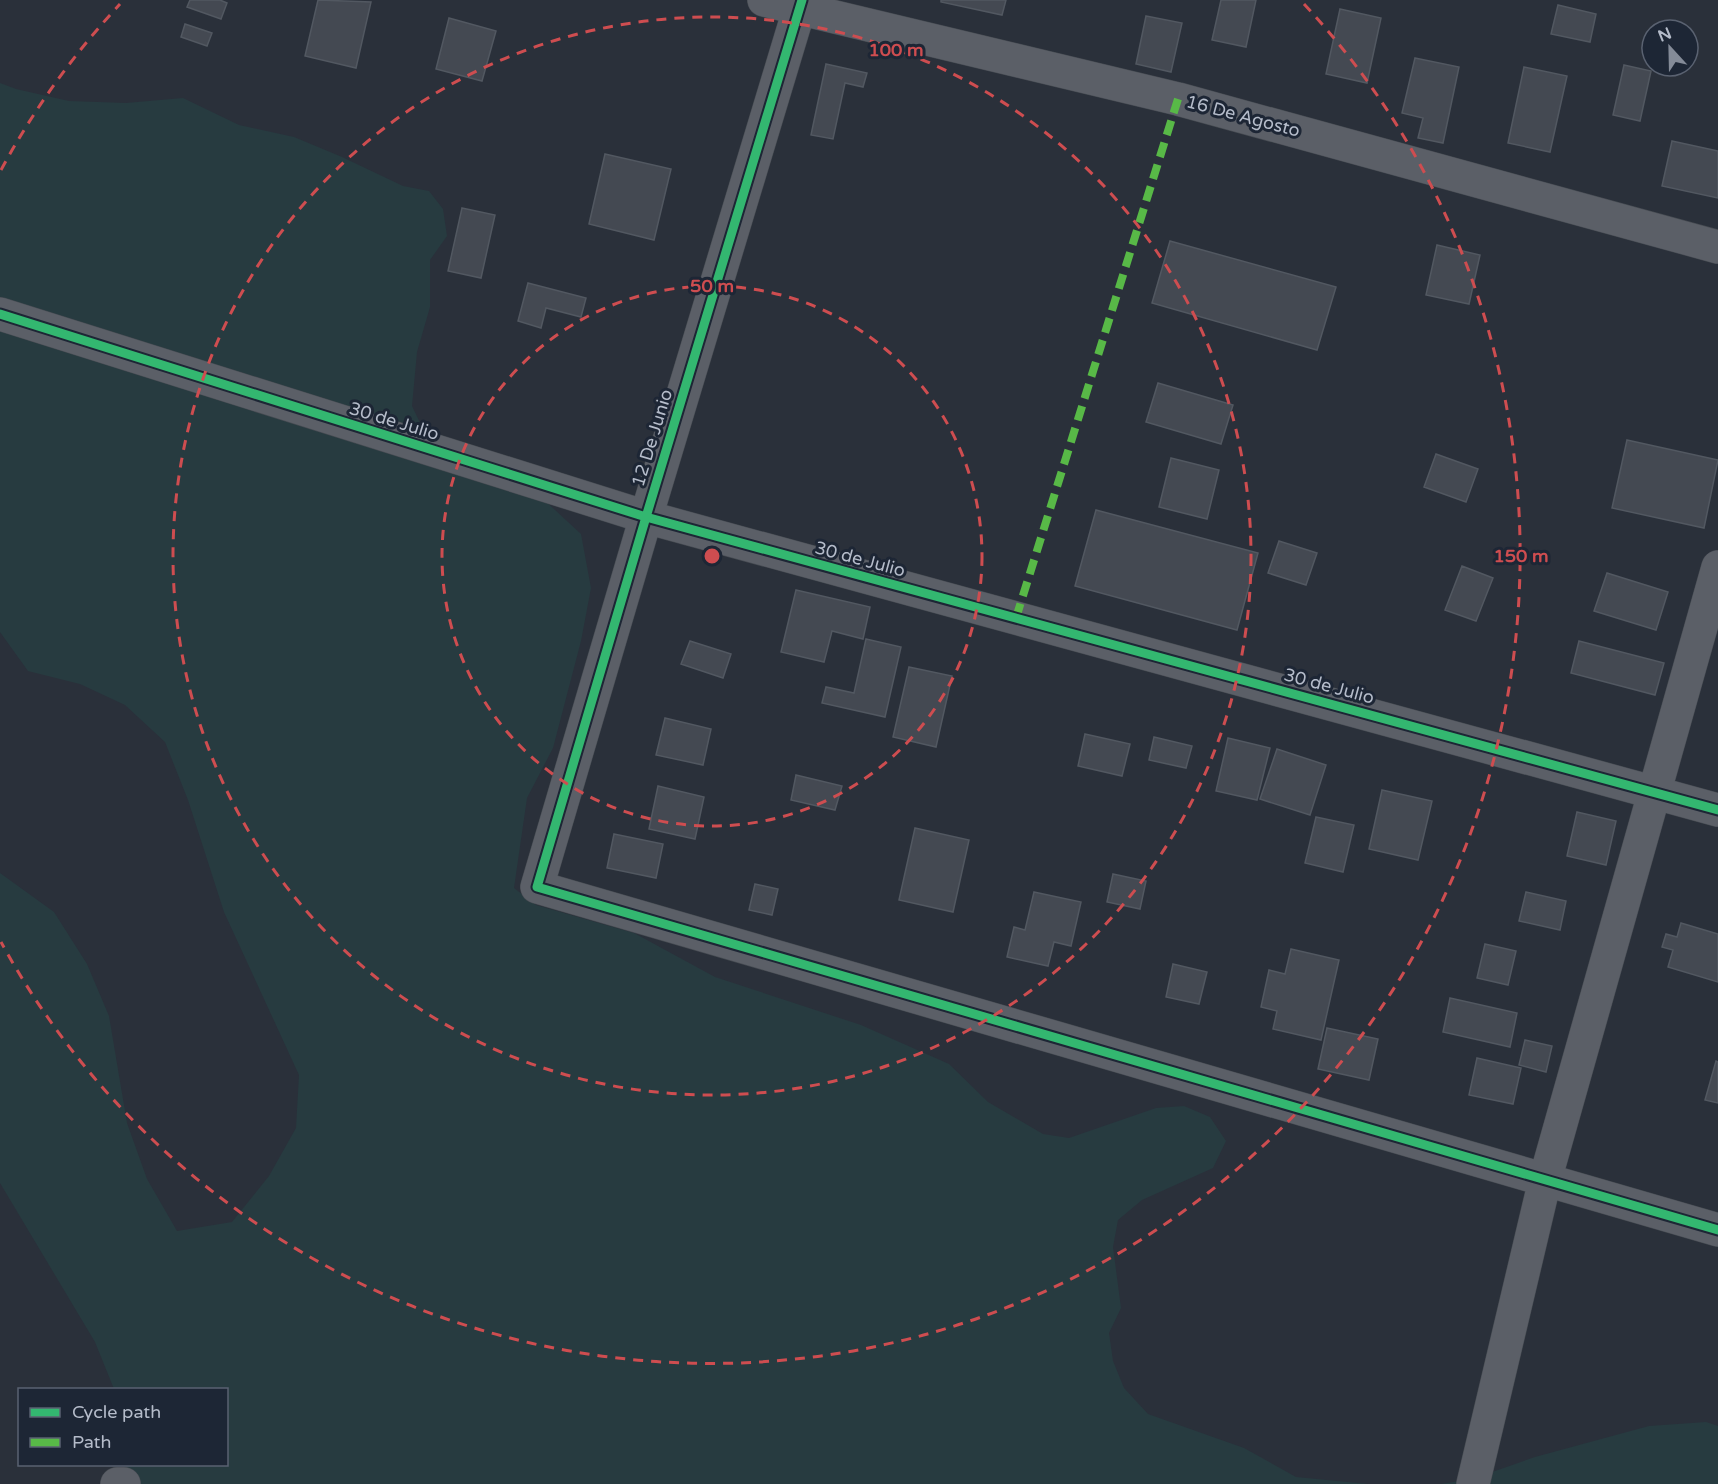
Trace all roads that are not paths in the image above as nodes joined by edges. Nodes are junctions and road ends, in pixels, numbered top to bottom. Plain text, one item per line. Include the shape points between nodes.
1 (764, 0) edge
2 (801, 5) edge
3 (1718, 247) edge
4 (0, 314) edge
5 (646, 518) junction
6 (1718, 567) edge
7 (1656, 793) junction
8 (1718, 810) edge
9 (1545, 1180) junction
10 (1718, 1230) edge
11 (1473, 1484) edge

1 - 2 street, 16 De Agosto
2 - 3 street, 16 De Agosto via 1178,99
2 - 5 street, 12 De Junio
4 - 5 street, 30 de Julio
5 - 7 street, 30 de Julio
5 - 9 street, 12 De Junio via 537,887
6 - 7 street
7 - 8 street, 30 de Julio
7 - 9 street
9 - 10 street
9 - 11 street

